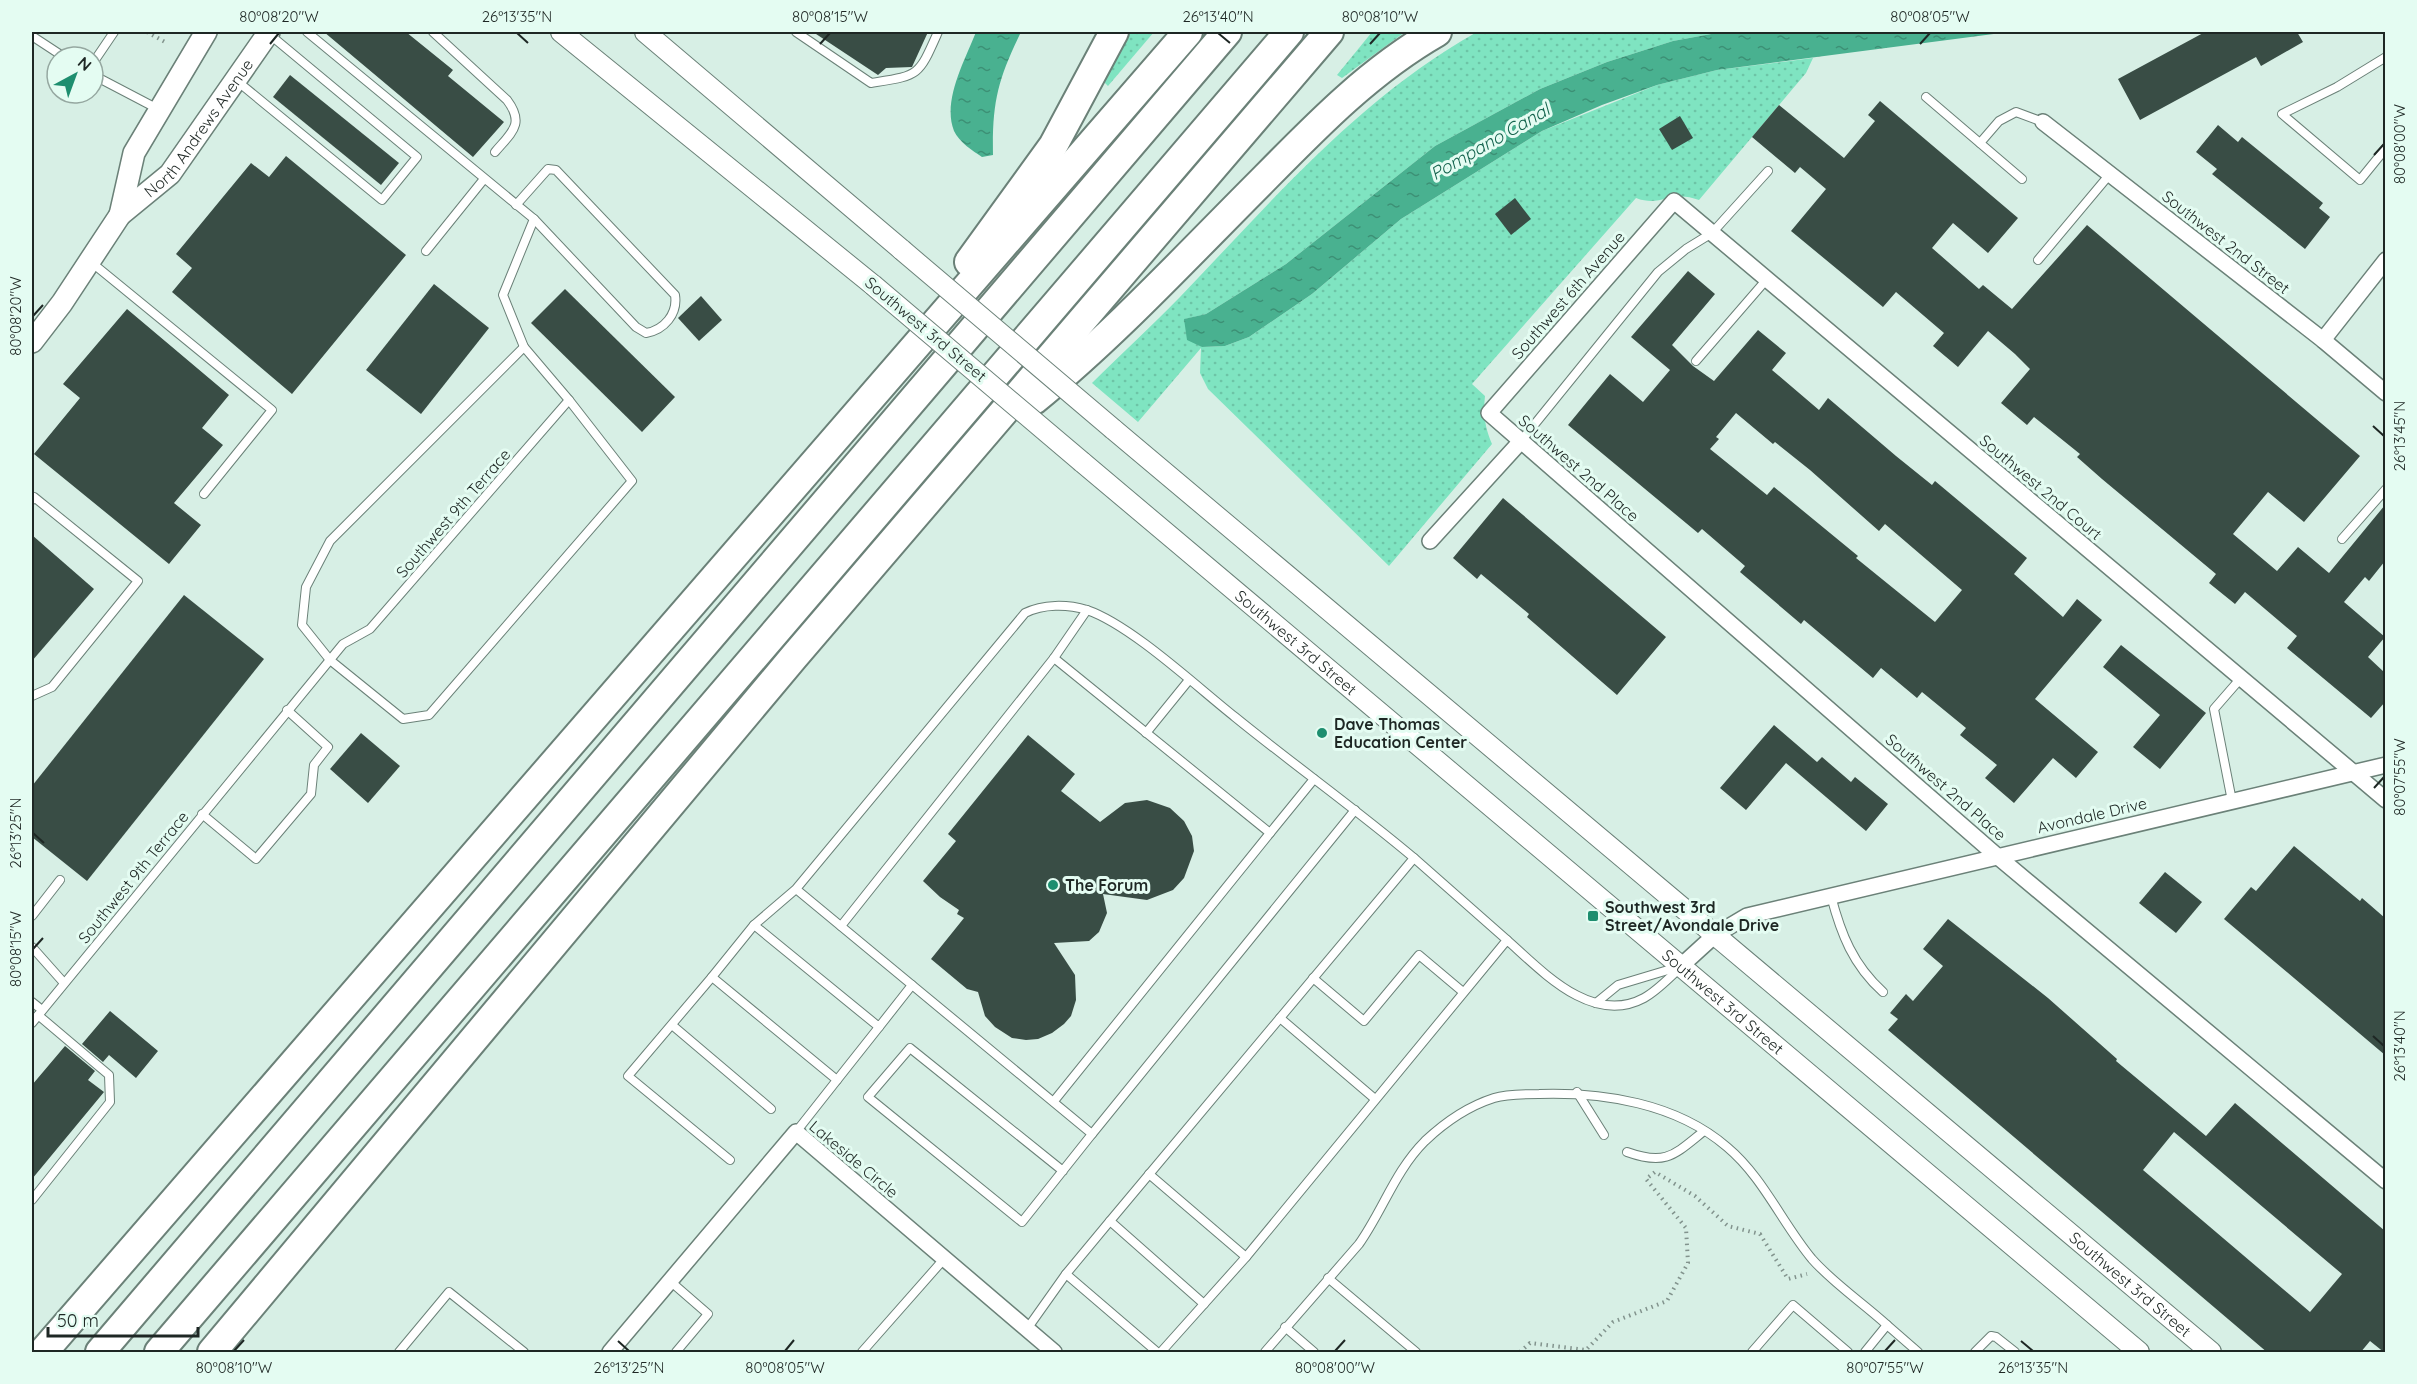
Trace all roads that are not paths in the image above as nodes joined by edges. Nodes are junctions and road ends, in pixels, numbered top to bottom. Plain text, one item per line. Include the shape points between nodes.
1 (114, 32) edge
2 (206, 32) edge
3 (268, 32) edge
4 (307, 32) edge
5 (433, 32) edge
6 (561, 32) edge
7 (645, 32) edge
8 (796, 32) edge
9 (938, 32) edge
10 (1114, 32) edge
11 (1188, 32) edge
12 (1227, 32) edge
13 (1289, 32) edge
14 (1329, 32) edge
15 (1437, 32) edge
16 (32, 36) edge
17 (46, 45) edge
18 (105, 45) edge
19 (2385, 57) edge
20 (236, 80) junction
21 (105, 81) edge
22 (1926, 97) dead end
23 (159, 110) junction
24 (2043, 122) joint
25 (1980, 143) junction
26 (2385, 148) edge
27 (495, 152) dead end
28 (1768, 171) dead end
29 (2110, 174) junction
30 (484, 179) junction
31 (2022, 179) dead end
32 (1674, 201) joint
33 (516, 205) junction
34 (120, 215) junction
35 (534, 219) junction
36 (1712, 233) junction
37 (426, 251) dead end
38 (2038, 260) dead end
39 (2385, 260) edge
40 (90, 261) junction
41 (1767, 279) junction
42 (2323, 340) junction
43 (32, 342) edge
44 (524, 347) junction
45 (1696, 361) dead end
46 (2385, 393) edge
47 (569, 400) junction
48 (872, 402) junction
49 (1489, 413) joint
50 (1521, 441) junction
51 (967, 454) junction
52 (2385, 489) edge
53 (204, 494) dead end
54 (32, 500) edge
55 (2342, 539) dead end
56 (1430, 541) dead end
57 (1087, 610) junction
58 (1054, 658) junction
59 (330, 660) junction
60 (2241, 678) junction
61 (1189, 680) junction
62 (32, 696) edge
63 (287, 710) junction
64 (1146, 733) junction
65 (2385, 765) edge
66 (2353, 773) junction
67 (1314, 779) junction
68 (2385, 800) edge
69 (2232, 801) junction
70 (1355, 810) junction
71 (202, 814) junction
72 (1270, 833) junction
73 (1997, 856) junction
74 (1414, 858) junction
75 (60, 879) dead end
76 (796, 889) junction
77 (1831, 896) junction
78 (32, 916) edge
79 (754, 926) junction
80 (841, 926) junction
81 (1715, 935) junction
82 (1507, 940) junction
83 (32, 947) edge
84 (1682, 966) junction
85 (712, 977) junction
86 (1313, 978) junction
87 (64, 983) junction
88 (912, 985) junction
89 (1883, 992) dead end
90 (1463, 993) junction
91 (32, 1002) edge
92 (1596, 1003) junction
93 (40, 1012) junction
94 (1280, 1018) junction
95 (32, 1023) edge
96 (672, 1025) junction
97 (879, 1027) junction
98 (837, 1080) junction
99 (1577, 1092) junction
100 (1375, 1099) junction
101 (1054, 1101) junction
102 (771, 1109) dead end
103 (1704, 1131) junction
104 (796, 1132) junction
105 (1092, 1134) junction
106 (1604, 1135) dead end
107 (1627, 1152) dead end
108 (730, 1160) dead end
109 (1063, 1171) junction
110 (1149, 1174) junction
111 (2385, 1181) edge
112 (32, 1200) edge
113 (1110, 1221) junction
114 (1246, 1257) junction
115 (944, 1259) junction
116 (1066, 1274) junction
117 (1328, 1278) junction
118 (670, 1281) junction
119 (1204, 1304) junction
120 (1887, 1325) junction
121 (1284, 1327) junction
122 (1027, 1330) junction
123 (43, 1353) edge
124 (100, 1353) edge
125 (159, 1353) edge
126 (212, 1353) edge
127 (399, 1353) edge
128 (524, 1353) edge
129 (610, 1353) edge
130 (676, 1353) edge
131 (862, 1353) edge
132 (1054, 1353) edge
133 (1159, 1353) edge
134 (1265, 1353) edge
135 (1314, 1353) edge
136 (1416, 1353) edge
137 (1752, 1353) edge
138 (1848, 1353) edge
139 (1865, 1353) edge
140 (1918, 1353) edge
141 (1976, 1353) edge
142 (2015, 1353) edge
143 (2139, 1353) edge
144 (2211, 1353) edge

1 - 18 lane
2 - 23 main road, North Andrews Avenue
3 - 20 main road, North Andrews Avenue
3 - 20 lane via 417,157 382,200
4 - 30 lane
5 - 27 lane via 515,111 517,122 512,133
6 - 84 street, Southwest 3rd Street, bridge via 873,285
7 - 81 street, Southwest 3rd Street, bridge
8 - 9 lane via 871,83 905,77 922,68
10 - 48 highway via 1053,146
11 - 48 highway
12 - 124 highway
13 - 125 highway
14 - 51 highway
15 - 51 highway via 1405,51 1344,99 1086,358
16 - 17 lane
19 - 26 lane via 2337,87 2282,114 2360,180
20 - 34 main road, North Andrews Avenue via 170,174
21 - 23 lane
22 - 25 lane
23 - 34 main road, North Andrews Avenue via 134,153
24 - 25 lane via 2016,112 1999,121
24 - 29 street, Southwest 2nd Street
25 - 31 lane
28 - 36 lane
29 - 38 lane
29 - 42 street, Southwest 2nd Street
30 - 33 lane
30 - 37 lane
32 - 36 street, Southwest 2nd Court
32 - 49 street, Southwest 6th Avenue
33 - 35 lane
33 - 35 lane via 548,169 562,174 675,295 677,303 666,323 646,333 636,327
34 - 40 main road, North Andrews Avenue
35 - 44 lane via 502,295
36 - 41 street, Southwest 2nd Court
36 - 50 lane via 1658,272
39 - 42 street
40 - 43 main road, North Andrews Avenue
40 - 53 lane via 272,411
41 - 45 lane
41 - 60 street, Southwest 2nd Court
42 - 46 street, Southwest 2nd Street
44 - 47 lane
44 - 59 lane via 330,541 306,587 302,625
47 - 59 lane, Southwest 9th Terrace via 370,629 343,644
47 - 59 lane via 632,481 429,715 403,719
48 - 123 highway via 314,1037
49 - 50 street, Southwest 2nd Place
50 - 56 street
50 - 73 street, Southwest 2nd Place
51 - 126 highway
52 - 55 lane
54 - 62 lane via 34,497 138,581 52,687
57 - 58 lane
57 - 61 lane via 1121,628
57 - 76 lane via 1050,605 1025,613
58 - 64 lane
58 - 80 lane
59 - 63 lane, Southwest 9th Terrace
60 - 66 street, Southwest 2nd Court
60 - 69 lane via 2214,709
61 - 64 lane
61 - 67 lane
63 - 71 lane, Southwest 9th Terrace
63 - 71 lane via 328,747 314,765 311,794 256,859
64 - 72 lane
65 - 66 street, Avondale Drive
66 - 68 street, Southwest 2nd Court
66 - 69 street, Avondale Drive
67 - 70 lane
67 - 72 lane
69 - 73 street, Avondale Drive
70 - 74 lane
70 - 105 lane
71 - 87 lane, Southwest 9th Terrace
72 - 101 lane
73 - 77 street, Avondale Drive
73 - 111 street, Southwest 2nd Place
74 - 82 lane
74 - 86 lane
75 - 78 lane
76 - 79 lane
76 - 80 lane
77 - 81 street, Avondale Drive via 1747,916
77 - 89 lane via 1853,957
79 - 85 lane
79 - 97 lane
80 - 88 lane
81 - 84 street, Avondale Drive
81 - 144 street, Southwest 3rd Street
82 - 90 lane
82 - 92 lane via 1553,980
83 - 87 lane
84 - 92 lane via 1618,985
84 - 92 lane via 1645,997 1629,1004
84 - 143 street, Southwest 3rd Street
85 - 96 lane
85 - 98 lane
86 - 90 lane via 1364,1021 1419,955
86 - 94 lane
87 - 93 lane, Southwest 9th Terrace
88 - 97 lane
88 - 101 lane
90 - 100 lane
91 - 93 lane
93 - 95 lane, Southwest 9th Terrace
93 - 112 lane via 109,1075 110,1102
94 - 100 lane
94 - 110 lane
96 - 102 lane
96 - 108 lane via 628,1076
97 - 98 lane
98 - 104 lane
99 - 103 lane via 1640,1104 1672,1114
99 - 106 lane
99 - 117 lane via 1494,1098 1451,1119 1405,1164 1372,1226
100 - 114 lane
101 - 105 lane
103 - 107 lane via 1674,1155 1649,1160
103 - 120 lane via 1727,1146 1744,1164 1813,1260
104 - 115 street, Lakeside Circle
104 - 118 street, Lakeside Circle
105 - 109 lane
109 - 109 lane via 1022,1222 868,1097 910,1048
110 - 113 lane
110 - 114 lane
113 - 116 lane
113 - 119 lane
114 - 119 lane
115 - 122 street, Lakeside Circle
115 - 131 lane
116 - 122 lane
116 - 133 lane
117 - 121 lane
117 - 136 lane
118 - 129 street, Lakeside Circle
118 - 130 lane via 708,1314
119 - 133 lane
120 - 139 lane
120 - 140 lane
121 - 134 lane
121 - 135 lane
122 - 132 street, Lakeside Circle
127 - 128 lane via 449,1292
137 - 138 lane via 1793,1305
141 - 142 lane via 1991,1336

